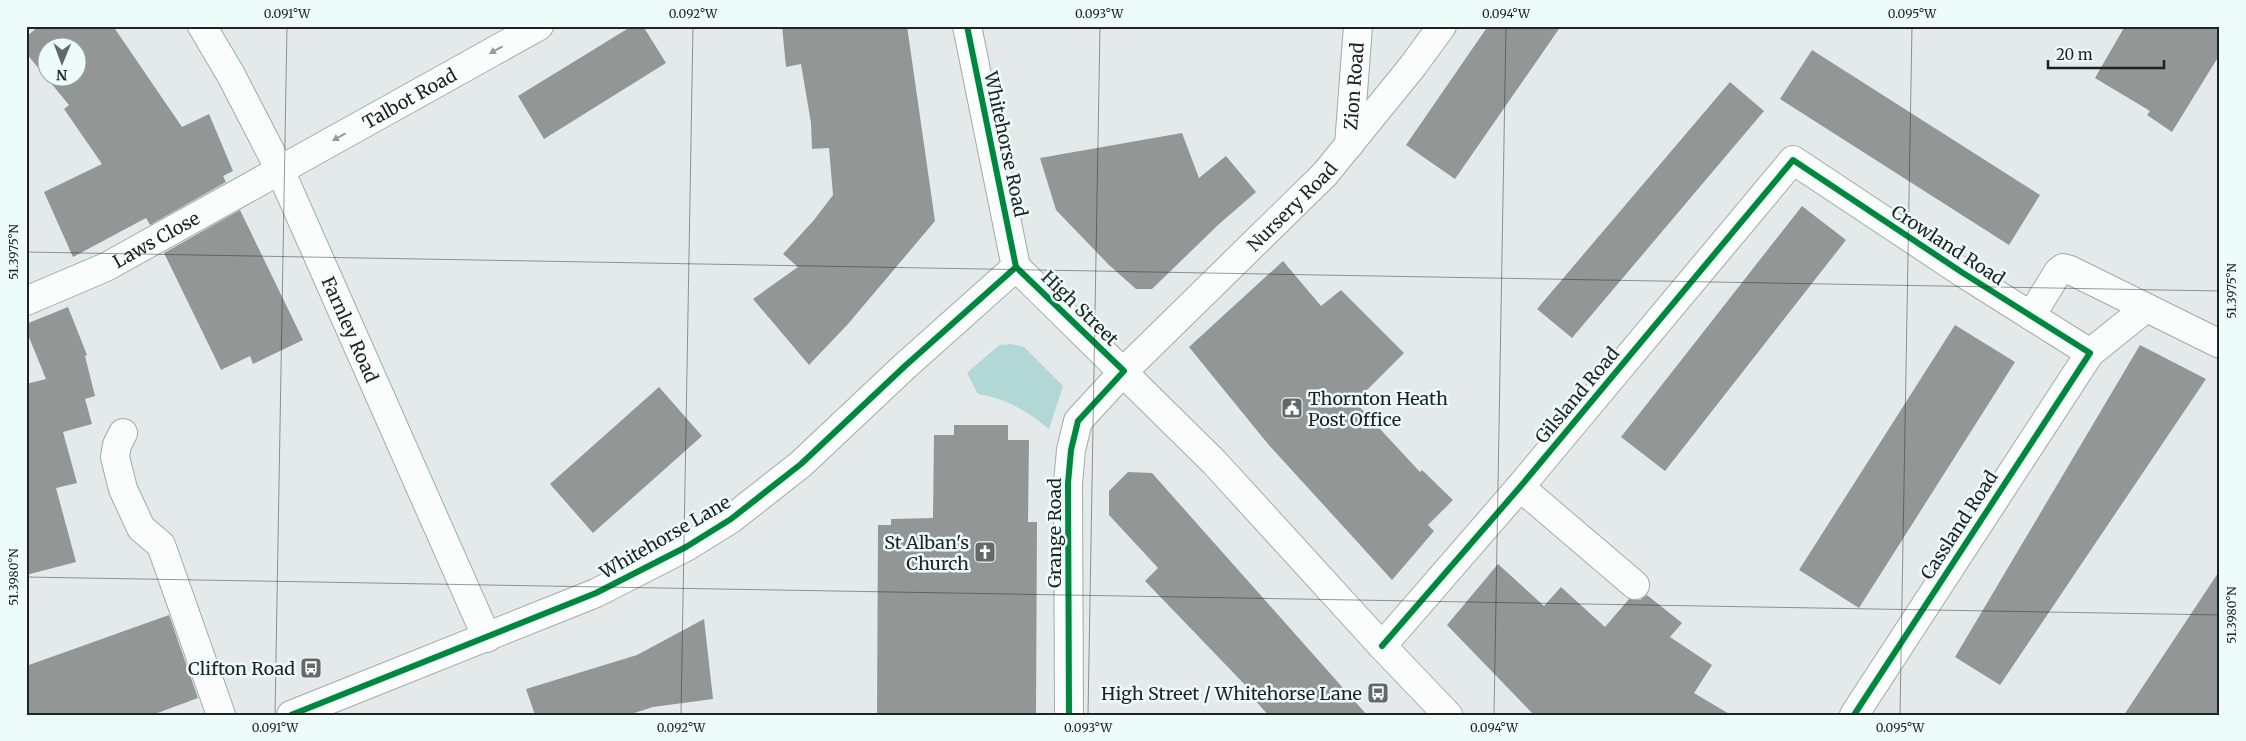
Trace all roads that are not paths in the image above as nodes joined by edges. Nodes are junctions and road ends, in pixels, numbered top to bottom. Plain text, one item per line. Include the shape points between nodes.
1 (202, 26) edge
2 (539, 26) edge
3 (966, 26) edge
4 (1358, 26) edge
5 (1442, 26) edge
6 (1349, 146) junction
7 (1793, 160) joint
8 (280, 170) junction
9 (1016, 267) junction
10 (26, 301) edge
11 (2146, 308) junction
12 (2031, 316) junction
13 (2220, 344) edge
14 (2090, 353) junction
15 (1124, 371) junction
16 (123, 433) dead end
17 (1520, 488) junction
18 (1635, 585) dead end
19 (487, 638) junction
20 (1382, 646) junction
21 (323, 709) edge
22 (221, 715) edge
23 (291, 715) edge
24 (1069, 715) edge
25 (1448, 715) edge
26 (1854, 715) edge

1 - 8 street, Farnley Road
2 -> 8 street, Talbot Road
3 - 9 street, Whitehorse Road
4 - 6 street, Zion Road
5 - 6 street, Nursery Road
6 - 15 street, Nursery Road via 1293,207
7 - 12 street, Crowland Road
7 - 17 street, Gilsland Road
8 - 10 street, Laws Close via 106,267
8 - 19 street, Farnley Road
9 - 15 street, High Street
9 - 19 street, Whitehorse Lane via 801,464 731,519 596,594
11 - 12 street via 2063,268
11 - 13 street
11 - 14 street, Cassland Road
12 - 14 street, Crowland Road
14 - 26 street, Cassland Road
15 - 20 street, High Street via 1214,462
15 - 24 street, Grange Road via 1078,421 1071,450 1068,484
16 - 22 street via 115,457 123,489 141,528 161,545
17 - 18 street
17 - 20 street, Gilsland Road
19 - 21 street, Whitehorse Lane
20 - 25 street, High Street
21 - 23 street, Whitehorse Lane

